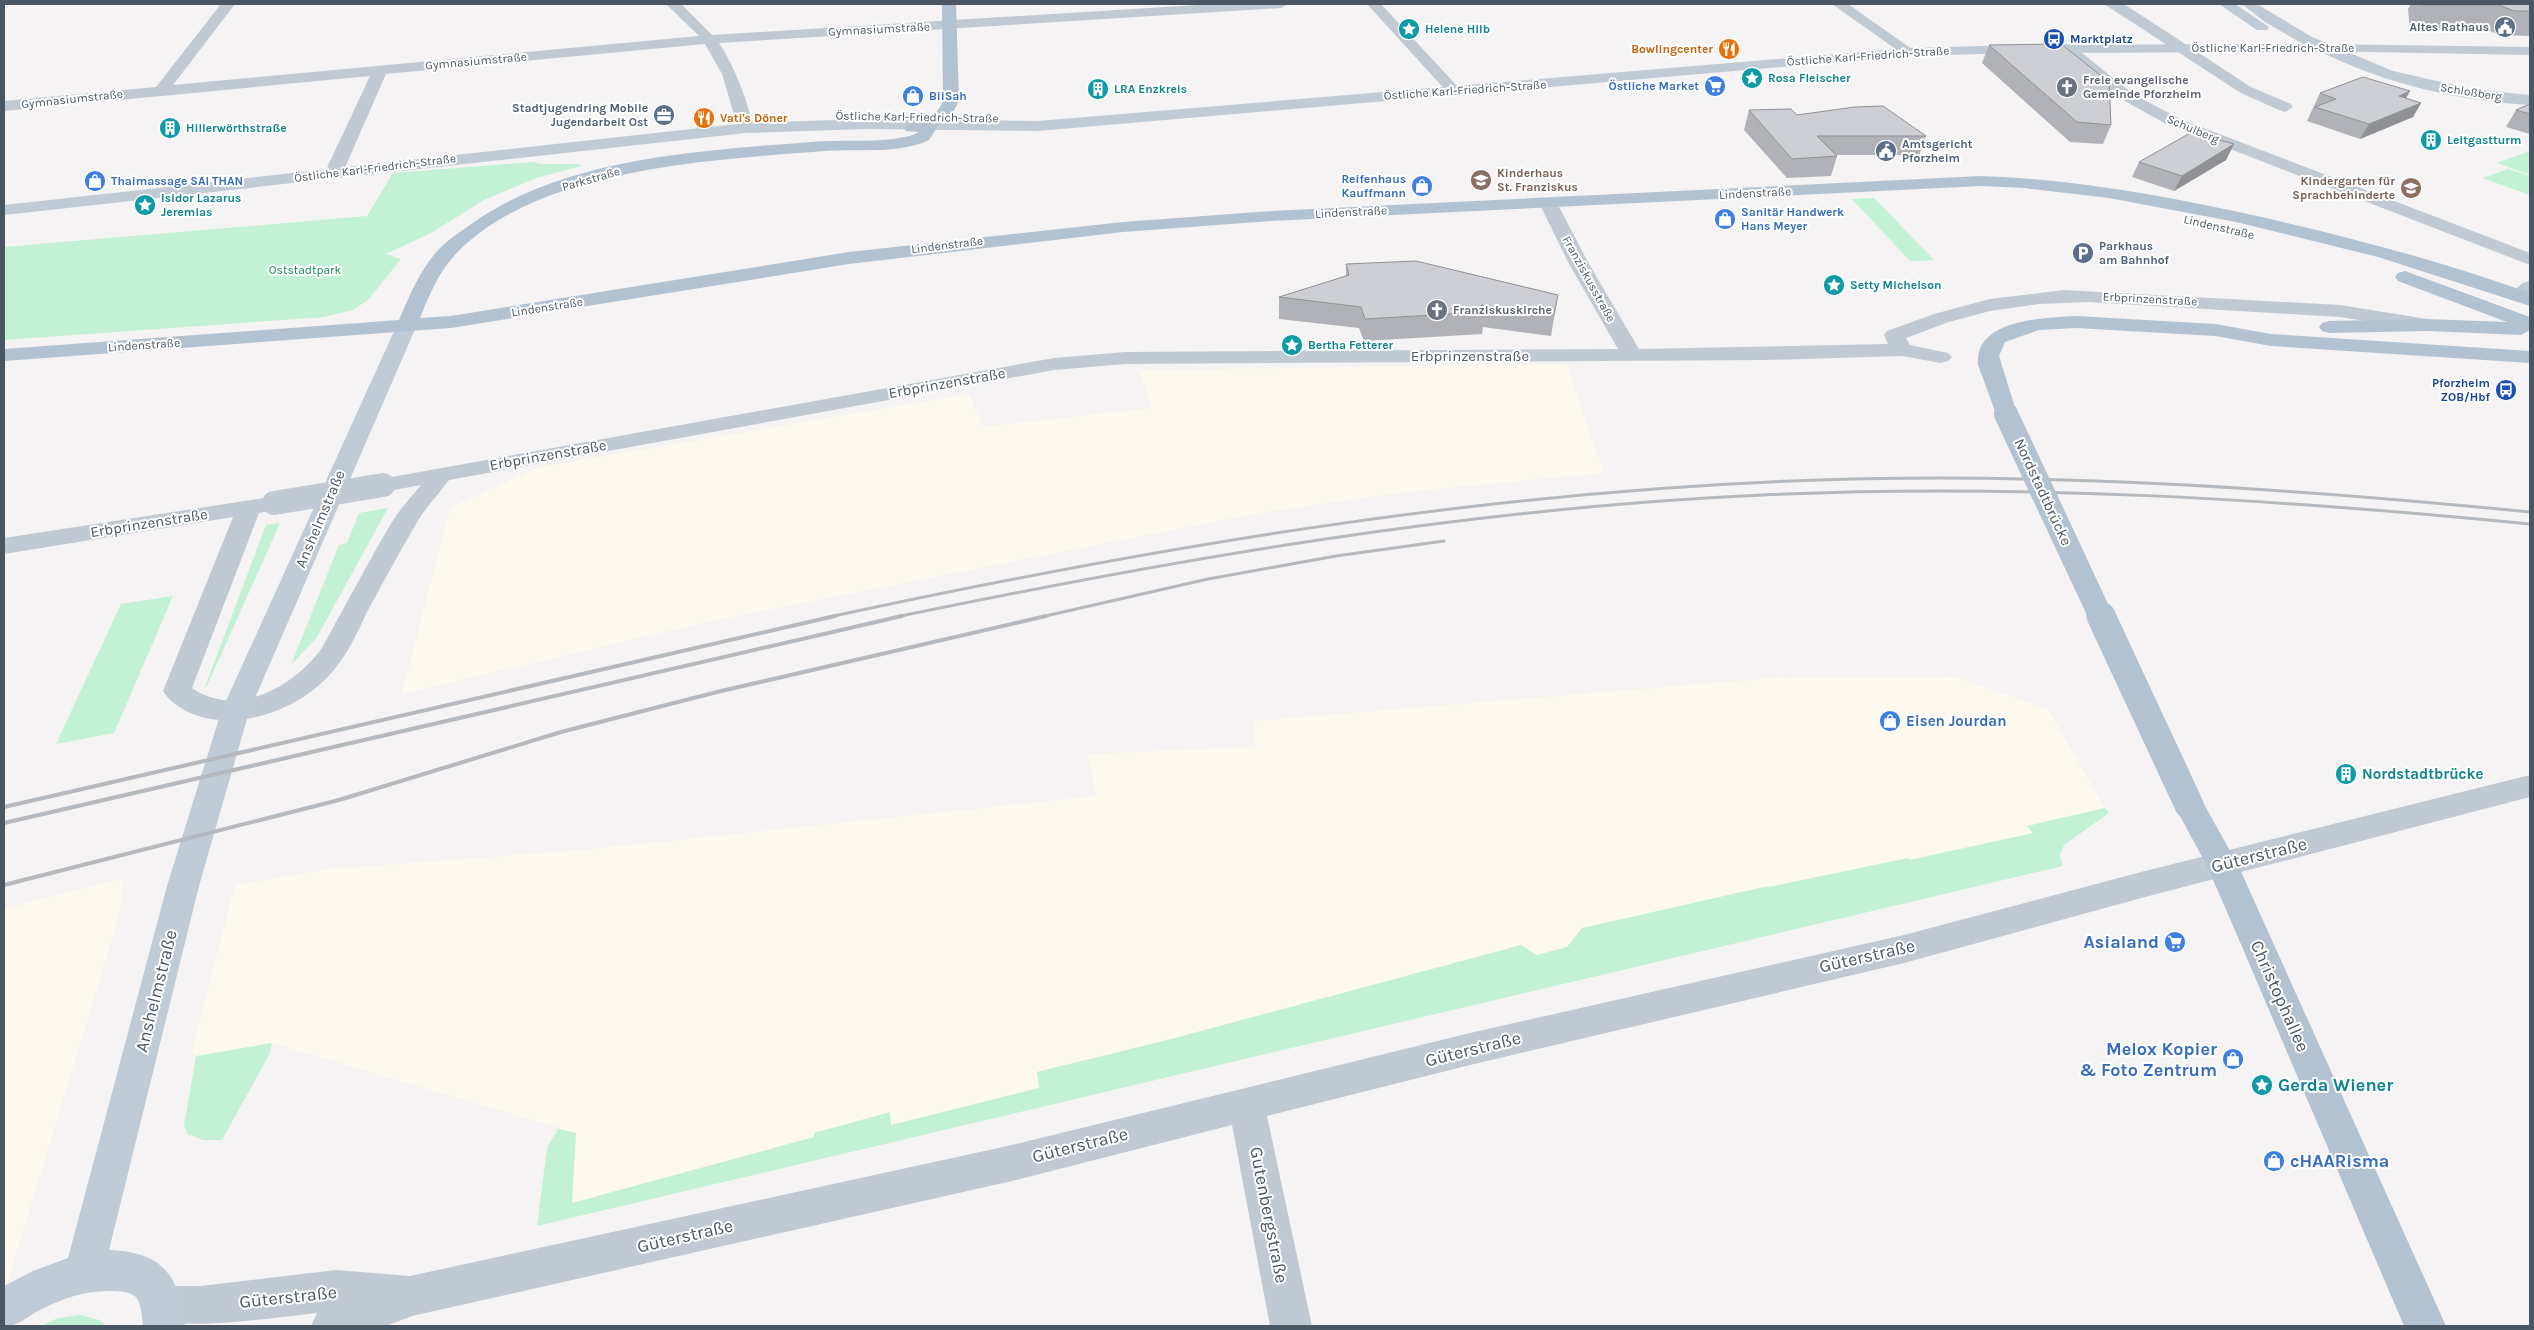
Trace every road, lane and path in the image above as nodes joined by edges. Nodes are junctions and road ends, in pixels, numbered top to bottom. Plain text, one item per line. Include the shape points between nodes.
1 (228, 4) edge
2 (674, 4) edge
3 (949, 4) edge
4 (1281, 4) edge
5 (1374, 4) edge
6 (1839, 4) edge
7 (2111, 4) edge
8 (2226, 4) edge
9 (2249, 4) edge
10 (948, 24) junction
11 (711, 39) junction
12 (2067, 48) junction
13 (2182, 48) junction
14 (2299, 48) junction
15 (2322, 48) junction
16 (2530, 51) edge
17 (1909, 52) junction
18 (380, 70) junction
19 (2412, 82) junction
20 (162, 90) junction
21 (1454, 91) junction
22 (2530, 100) edge
23 (4, 106) edge
24 (2285, 107) dead end
25 (936, 121) junction
26 (746, 128) junction
27 (334, 172) junction
28 (1895, 187) junction
29 (1548, 203) junction
30 (4, 210) edge
31 (2530, 259) edge
32 (2445, 291) junction
33 (2526, 294) edge
34 (2530, 324) edge
35 (2427, 325) junction
36 (2451, 326) junction
37 (406, 327) junction
38 (2477, 327) junction
39 (2530, 329) edge
40 (2215, 330) junction
41 (1902, 350) junction
42 (2468, 353) junction
43 (4, 355) edge
44 (1632, 355) junction
45 (1941, 357) dead end
46 (2530, 357) edge
47 (441, 475) junction
48 (262, 505) junction
49 (4, 546) edge
50 (235, 712) junction
51 (2530, 786) edge
52 (2189, 805) joint
53 (2222, 865) junction
54 (1246, 1104) junction
55 (84, 1272) junction
56 (412, 1296) junction
57 (4, 1310) edge
58 (163, 1316) edge
59 (332, 1326) edge
60 (1291, 1326) edge
61 (2425, 1326) edge

1 - 20 street
2 - 11 street
3 - 10 main road, Parkstraße
4 - 10 street, Gymnasiumstraße
5 - 21 street
6 - 17 street
7 - 13 street
8 - 14 main road, Schloßberg
9 - 15 main road
10 - 11 street, Gymnasiumstraße
10 - 25 main road, Parkstraße via 952,97 948,111
11 - 18 street, Gymnasiumstraße
11 - 26 street via 736,86
12 - 13 main road, Östliche Karl-Friedrich-Straße
12 - 17 main road, Östliche Karl-Friedrich-Straße
12 - 31 street, Schulberg via 2128,97 2174,122
13 - 14 main road, Östliche Karl-Friedrich-Straße
13 - 24 street via 2246,90
14 - 15 main road, Östliche Karl-Friedrich-Straße
14 - 19 main road, Schloßberg via 2374,77
15 - 16 street, Östliche Karl-Friedrich-Straße
15 - 19 main road, Schloßberg
17 - 21 main road, Östliche Karl-Friedrich-Straße
18 - 20 street, Gymnasiumstraße
18 - 27 street
19 - 22 main road, Schloßberg via 2467,93
20 - 23 street, Gymnasiumstraße
21 - 25 main road, Östliche Karl-Friedrich-Straße via 1089,120 1051,126 990,128
25 - 26 main road, Östliche Karl-Friedrich-Straße
25 - 37 main road, Parkstraße via 926,134 915,139 649,164 542,193 497,215 456,243 433,269
26 - 27 main road, Östliche Karl-Friedrich-Straße
27 - 30 main road, Östliche Karl-Friedrich-Straße
28 - 29 main road, Lindenstraße
28 - 32 main road, Lindenstraße via 2049,197 2138,210 2310,249
28 - 33 main road, Lindenstraße via 1928,182 2017,183 2136,198 2342,241
29 - 37 main road, Lindenstraße via 1224,219 994,240 813,263 508,314
29 - 44 street, Franziskusstraße
32 - 34 main road, Lindenstraße
32 - 36 main road via 2479,314 2478,319
35 - 36 main road
35 - 40 main road via 2259,326
35 - 41 street, Erbprinzenstraße via 2340,311 2049,296 1973,308 1930,320 1894,335
36 - 38 main road
37 - 43 main road, Lindenstraße
37 - 50 main road, Anshelmstraße
38 - 39 main road
38 - 42 main road via 2456,332 2446,340 2450,346
40 - 42 main road via 2270,340
40 - 52 main road, Nordstadtbrücke, bridge via 2076,322 2039,324 1997,338 1988,356 1990,374 2006,414
41 - 44 street, Erbprinzenstraße
41 - 45 street, Erbprinzenstraße
42 - 46 main road
44 - 47 street, Erbprinzenstraße via 1132,358 1054,364
47 - 48 street, Erbprinzenstraße, bridge
47 - 50 street via 405,520 321,668 288,692 255,708
48 - 49 street, Erbprinzenstraße
48 - 50 street via 177,691 197,706 212,711
50 - 55 main road, Anshelmstraße via 183,886
51 - 53 street, Güterstraße
52 - 53 main road, Christophallee
53 - 54 street, Güterstraße via 1904,948
53 - 61 main road, Christophallee
54 - 56 street, Güterstraße via 1012,1163
54 - 60 street, Gutenbergstraße
55 - 57 main road via 55,1280
55 - 58 main road via 110,1269 135,1273 151,1282 161,1298
56 - 58 street, Güterstraße via 336,1290 200,1307
56 - 59 street, Güterstraße

